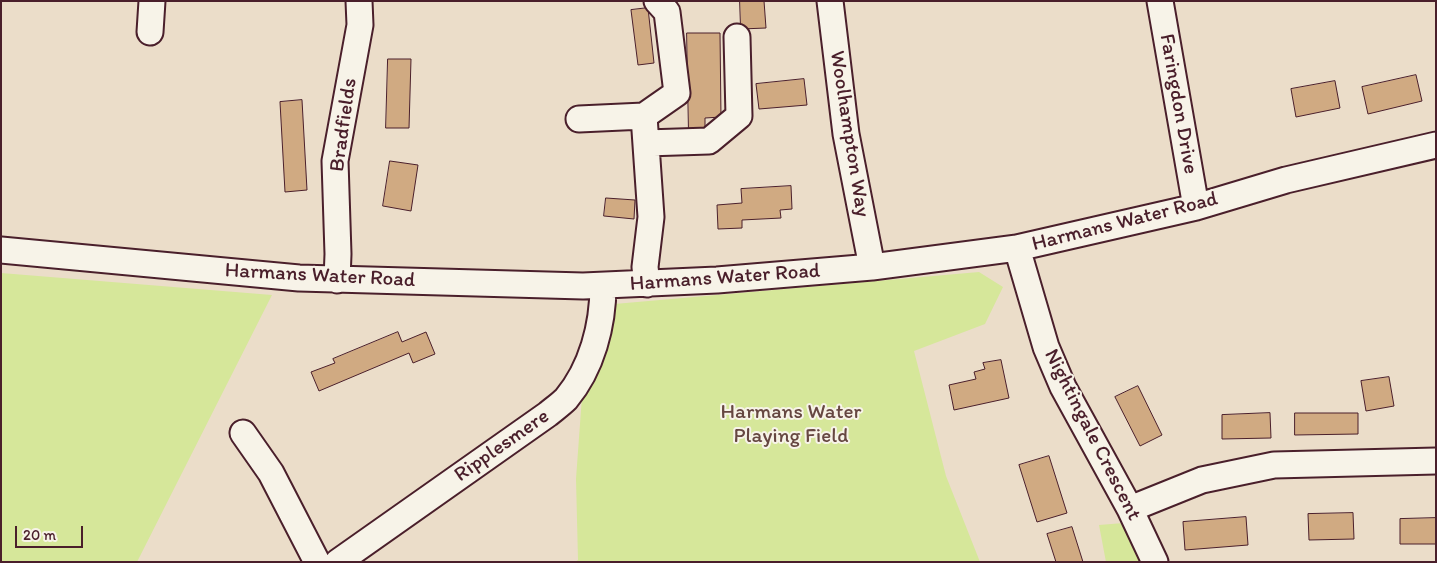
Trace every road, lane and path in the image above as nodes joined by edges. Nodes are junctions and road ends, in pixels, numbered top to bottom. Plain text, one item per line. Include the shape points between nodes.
1 (152, 1) edge
2 (359, 1) edge
3 (657, 1) edge
4 (830, 1) edge
5 (1160, 1) edge
6 (150, 32) dead end
7 (736, 37) dead end
8 (644, 116) junction
9 (579, 119) dead end
10 (646, 143) junction
11 (1436, 145) edge
12 (1196, 207) junction
13 (1017, 248) junction
14 (1, 250) edge
15 (872, 267) junction
16 (337, 280) junction
17 (647, 284) junction
18 (603, 286) junction
19 (243, 433) dead end
20 (1436, 461) edge
21 (1130, 509) junction
22 (317, 562) edge
23 (338, 562) edge
24 (1155, 562) edge

1 - 6 street
2 - 16 street, Bradfields via 360,25 335,160
3 - 8 street via 667,12 677,93
4 - 15 street, Woolhampton Way via 846,134
5 - 12 street, Faringdon Drive
7 - 10 street via 739,116 709,141
8 - 9 street
8 - 10 street
10 - 17 street via 651,217 645,267
11 - 12 street, Harmans Water Road via 1286,180
12 - 13 street, Harmans Water Road
13 - 15 street, Harmans Water Road
13 - 21 street, Nightingale Crescent via 1046,347 1063,387
14 - 16 street, Harmans Water Road
15 - 17 street, Harmans Water Road
16 - 18 street, Harmans Water Road
17 - 18 street, Harmans Water Road
18 - 23 street, Ripplesmere via 603,305 592,352 565,400
19 - 22 street via 272,473
20 - 21 street via 1274,465 1202,480
21 - 24 street, Nightingale Crescent

